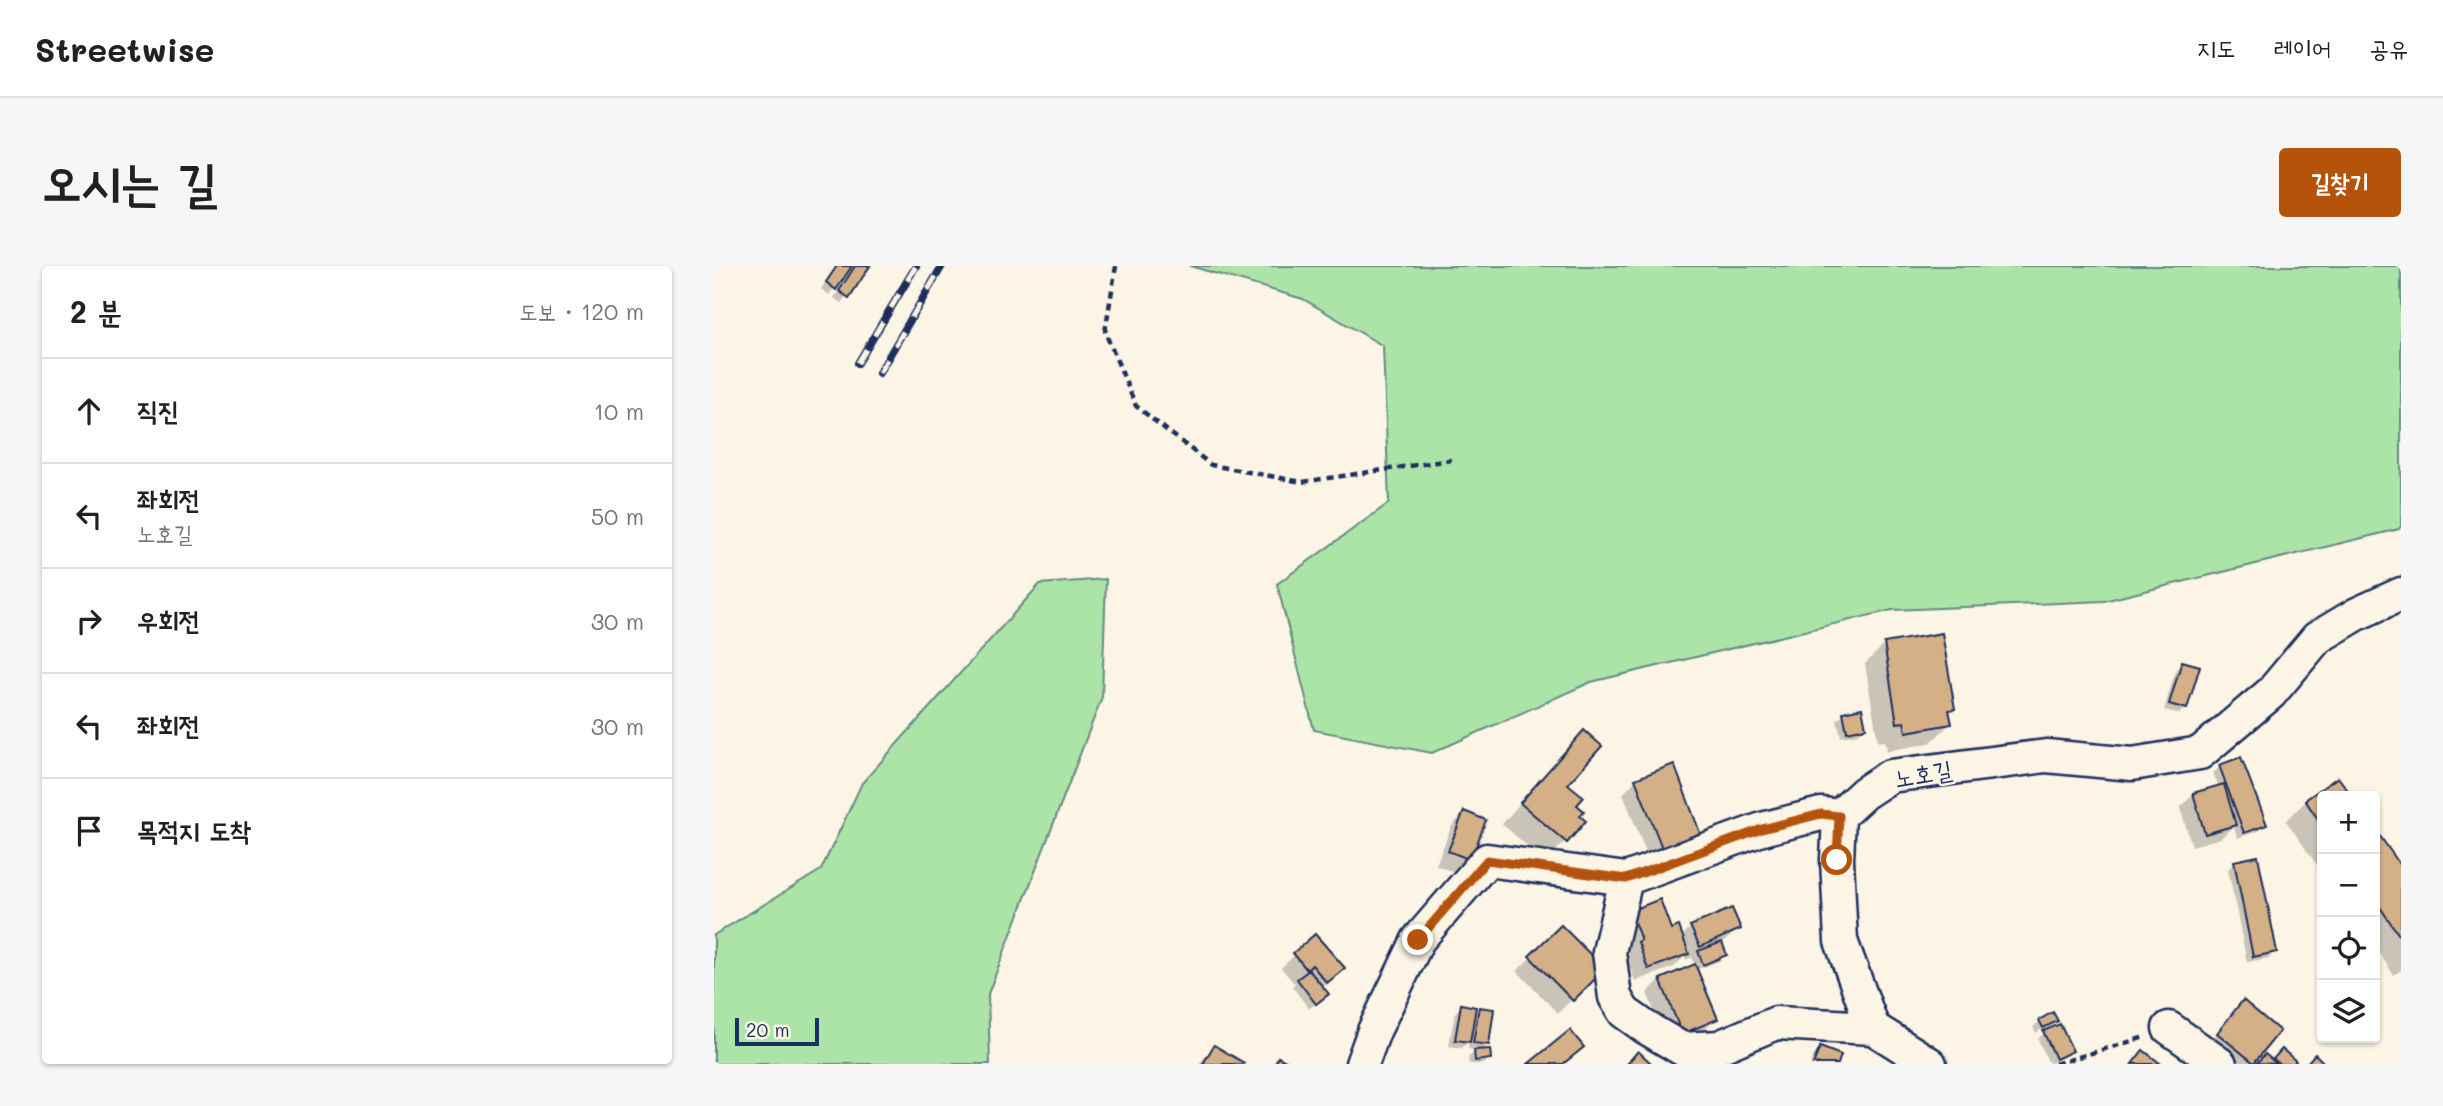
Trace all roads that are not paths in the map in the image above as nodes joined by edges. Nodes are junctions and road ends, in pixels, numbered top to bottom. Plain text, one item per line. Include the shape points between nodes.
1 (2401, 594) edge
2 (1839, 816) junction
3 (1626, 879) junction
4 (1873, 1028) junction
5 (2169, 1028) road end
6 (1362, 1064) edge
7 (1930, 1064) edge
8 (2220, 1064) edge

1 - 2 street, 노호길 via 2317,638 2271,693 2200,753 2132,764 2046,756 1890,776
2 - 3 street via 1821,814 1762,829
2 - 4 street via 1841,941
3 - 4 street via 1609,952 1615,997 1624,1012 1645,1027 1682,1048 1719,1047 1776,1023
3 - 6 street via 1487,860 1418,940
4 - 7 street
5 - 8 street

